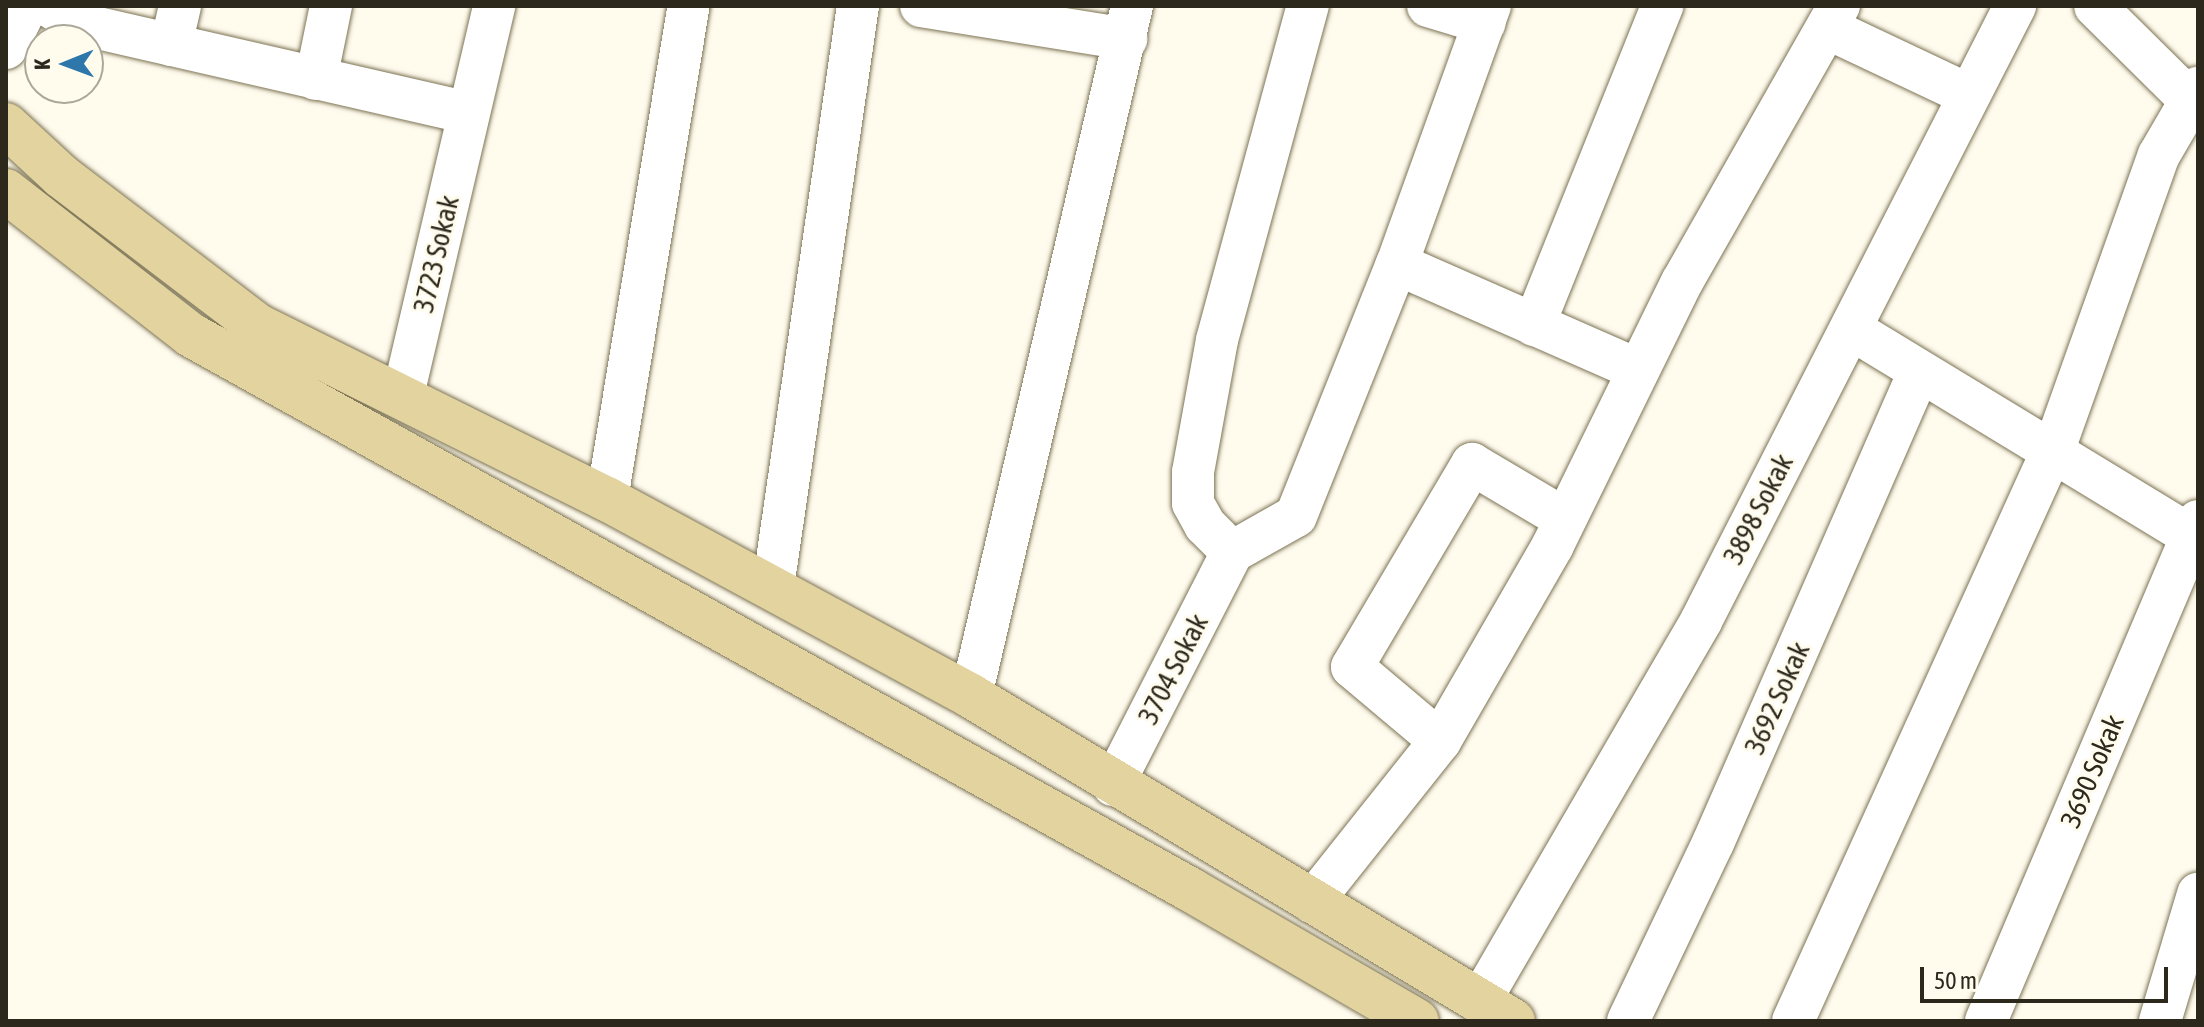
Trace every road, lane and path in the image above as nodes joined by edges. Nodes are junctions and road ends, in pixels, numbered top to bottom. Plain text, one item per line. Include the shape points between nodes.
1 (27, 6) edge
2 (49, 6) edge
3 (331, 6) edge
4 (494, 6) edge
5 (689, 6) edge
6 (858, 6) edge
7 (921, 6) edge
8 (1308, 6) edge
9 (1428, 6) edge
10 (1662, 6) edge
11 (2015, 6) edge
12 (2103, 9) edge
13 (1487, 14) edge
14 (1048, 16) edge
15 (1833, 17) edge
16 (1129, 23) edge
17 (176, 26) edge
18 (6, 48) edge
19 (316, 79) junction
20 (1969, 95) junction
21 (2195, 98) edge
22 (468, 113) junction
23 (6, 125) edge
24 (6, 191) edge
25 (1397, 264) junction
26 (1534, 325) junction
27 (1851, 329) junction
28 (1638, 370) junction
29 (1919, 372) junction
30 (403, 395) junction
31 (2051, 452) junction
32 (607, 499) junction
33 (1565, 519) junction
34 (2196, 532) edge
35 (1232, 552) junction
36 (773, 587) junction
37 (971, 696) junction
38 (1440, 741) junction
39 (1113, 785) junction
40 (2198, 894) edge
41 (1312, 902) junction
42 (1496, 1011) edge
43 (1417, 1021) edge
44 (1628, 1021) edge
45 (1793, 1021) edge
46 (1986, 1021) edge
47 (2160, 1021) edge

1 - 18 street
2 - 17 street via 76,23
3 - 19 street
4 - 22 street, 3723 Sokak
5 - 32 street
6 - 36 street
7 - 14 street
8 - 35 street via 1217,340 1193,472 1193,503 1205,525
9 - 13 street
10 - 26 street
11 - 20 street, 3898 Sokak
12 - 21 street
13 - 25 street
14 - 16 street
15 - 20 street
15 - 28 street
16 - 37 street
17 - 19 street
19 - 22 street
20 - 27 street, 3898 Sokak
21 - 31 street via 2159,155
22 - 30 street, 3723 Sokak
23 - 30 main road via 61,176 258,326
24 - 43 main road via 191,335
25 - 26 street
25 - 35 street via 1296,516
26 - 28 street
27 - 29 street
27 - 42 street, 3898 Sokak
28 - 33 street
29 - 31 street
29 - 44 street, 3692 Sokak via 1713,843
30 - 32 main road
31 - 34 street
31 - 45 street
32 - 36 main road
33 - 38 street
33 - 38 street via 1472,464 1352,667
34 - 46 street, 3690 Sokak
35 - 39 street, 3704 Sokak
36 - 37 main road
37 - 39 main road
38 - 41 street
39 - 41 main road
40 - 47 street
41 - 42 main road

